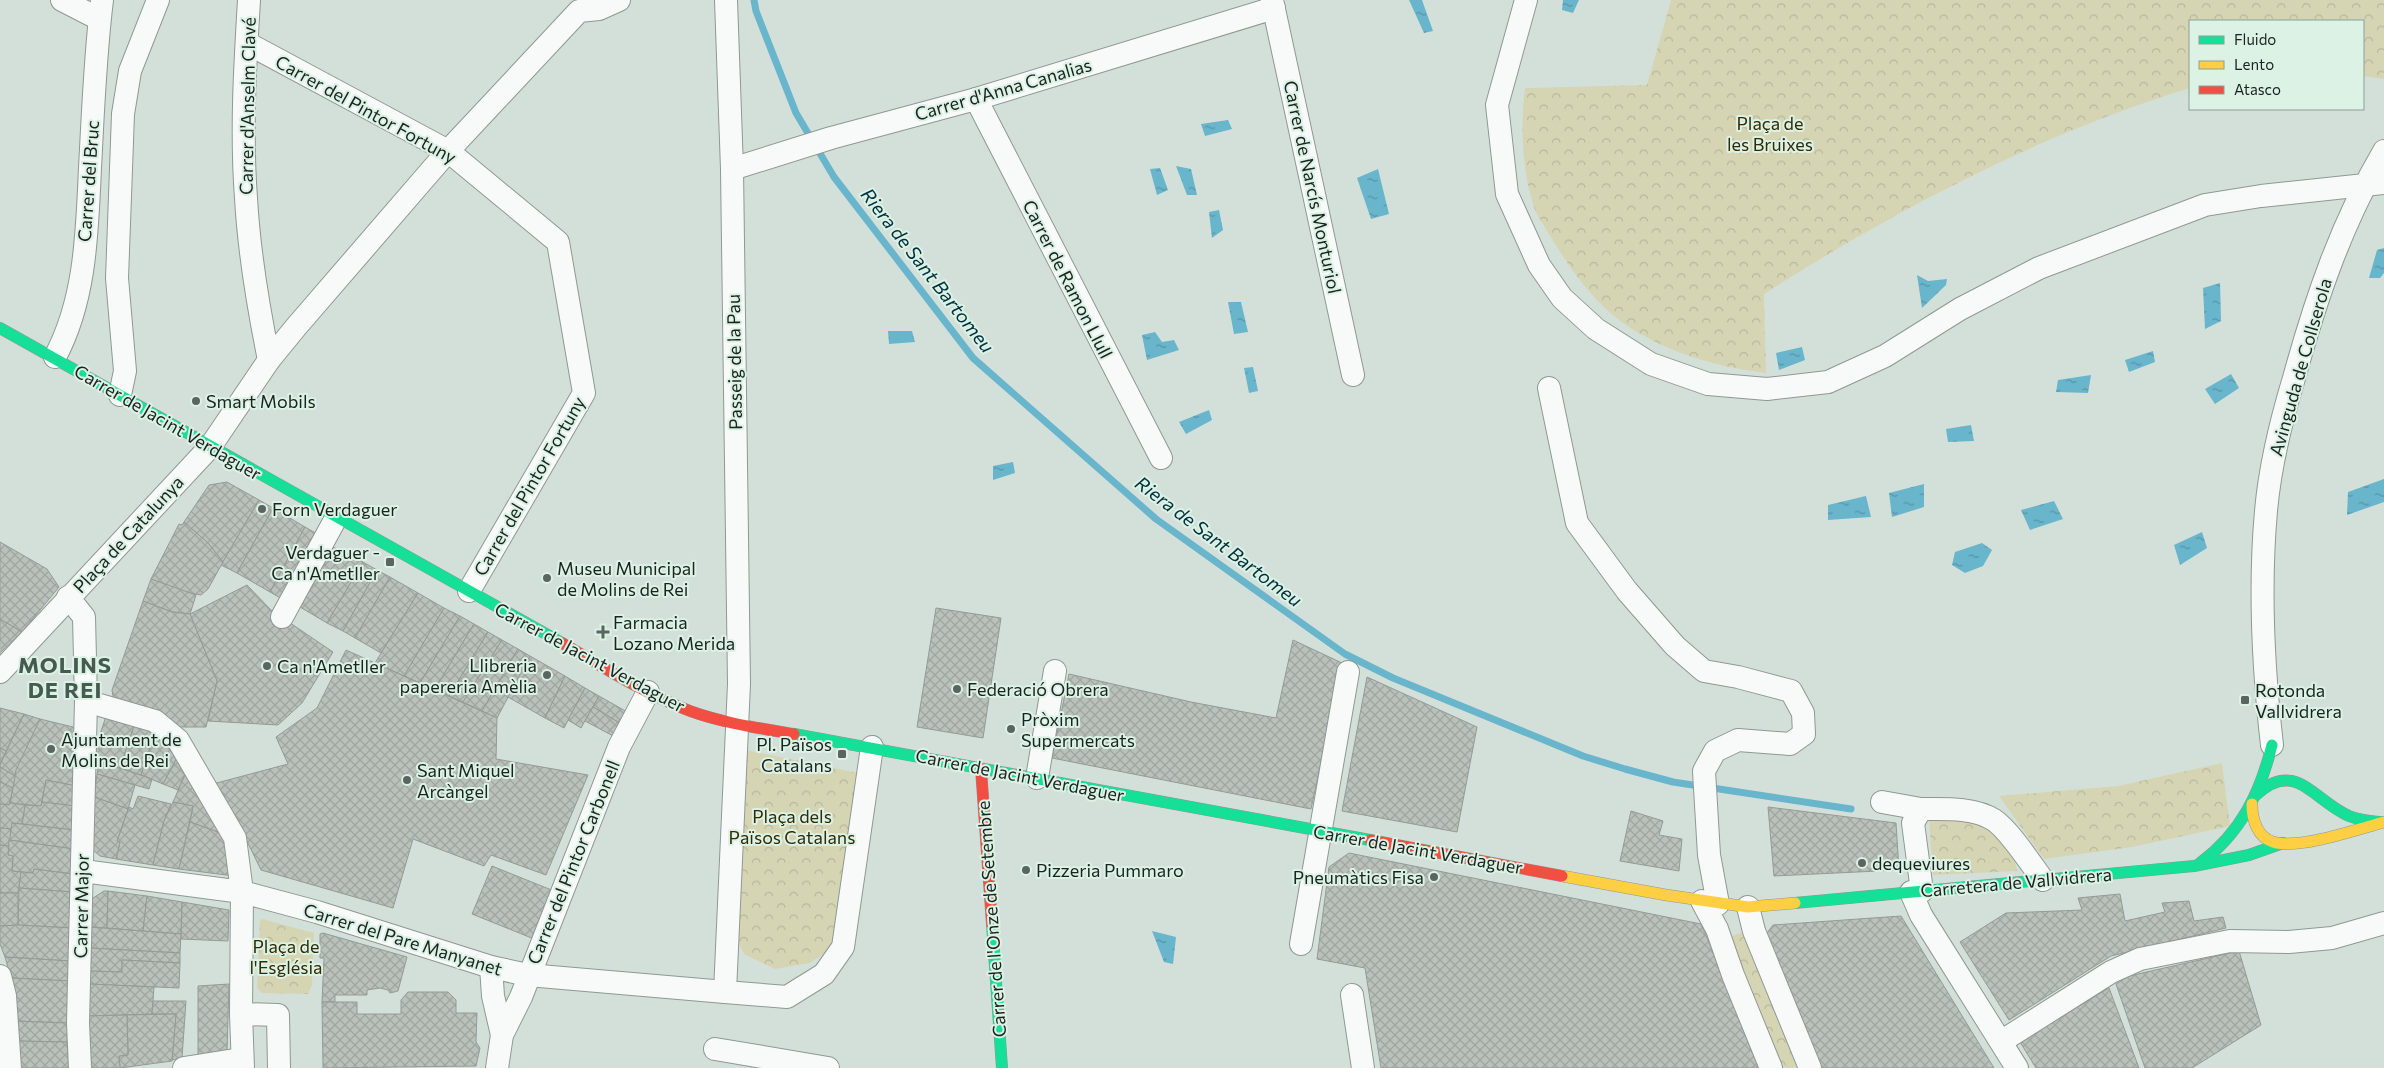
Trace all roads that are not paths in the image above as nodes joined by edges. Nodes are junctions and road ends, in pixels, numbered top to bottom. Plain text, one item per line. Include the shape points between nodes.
1 (62, 0) edge
2 (158, 0) edge
3 (249, 0) edge
4 (618, 0) edge
5 (726, 0) edge
6 (1526, 0) edge
7 (1273, 4) edge
8 (100, 10) edge
9 (247, 43) junction
10 (976, 99) junction
11 (2384, 151) edge
12 (448, 152) junction
13 (732, 170) junction
14 (2375, 183) edge
15 (0, 328) edge
16 (124, 342) junction
17 (55, 357) junction
18 (269, 360) junction
19 (133, 372) dead end
20 (1353, 375) dead end
21 (1549, 388) dead end
22 (120, 395) junction
23 (210, 447) junction
24 (1161, 458) dead end
25 (336, 518) junction
26 (469, 591) junction
27 (68, 597) junction
28 (282, 617) dead end
29 (4, 661) edge
30 (1055, 671) dead end
31 (1348, 672) dead end
32 (648, 692) junction
33 (86, 701) junction
34 (738, 724) junction
35 (84, 744) joint
36 (872, 747) junction
37 (2277, 752) joint
38 (2290, 768) dead end
39 (981, 769) junction
40 (1037, 778) junction
41 (2304, 786) junction
42 (2254, 799) junction
43 (1882, 802) dead end
44 (2316, 806) dead end
45 (1921, 810) junction
46 (2384, 822) edge
47 (1320, 832) junction
48 (2308, 833) dead end
49 (2287, 843) junction
50 (2194, 866) junction
51 (83, 871) junction
52 (2043, 880) junction
53 (242, 892) junction
54 (1917, 892) junction
55 (1710, 902) junction
56 (1748, 907) junction
57 (2384, 923) edge
58 (1301, 944) dead end
59 (491, 967) junction
60 (0, 976) edge
61 (528, 976) junction
62 (724, 992) junction
63 (1352, 995) dead end
64 (241, 1014) junction
65 (502, 1035) junction
66 (2002, 1040) junction
67 (715, 1049) dead end
68 (242, 1063) edge
69 (10, 1068) edge
70 (80, 1068) edge
71 (184, 1068) edge
72 (279, 1068) edge
73 (497, 1068) edge
74 (828, 1068) edge
75 (1002, 1068) edge
76 (1363, 1068) edge
77 (1770, 1068) edge
78 (1810, 1068) edge
79 (2018, 1068) edge

1 - 8 street
2 - 16 street via 130,71 123,114 117,278
3 - 9 street, Carrer d'Anselm Clavé
4 - 12 street, Plaça de Catalunya via 598,9 579,11
5 - 13 street, Passeig de la Pau
6 - 14 street via 1497,105 1506,194 1539,265 1562,298 1596,329 1651,364 1708,384 1767,389 1828,382 1885,356 1960,309 2039,268 2196,209 2261,196
7 - 10 street, Carrer d'Anna Canalias
7 - 20 street, Carrer de Narcís Monturiol
8 - 17 street, Carrer del Bruc via 88,216 79,295 68,331
9 - 12 street, Carrer del Pintor Fortuny
9 - 18 street, Carrer d'Anselm Clavé via 246,197 250,250
10 - 13 street, Carrer d'Anna Canalias via 831,138
10 - 24 street, Carrer de Ramon Llull
11 - 14 street, Avinguda de Collserola
12 - 18 street, Plaça de Catalunya
12 - 26 street, Carrer del Pintor Fortuny via 558,242 584,393
13 - 34 street, Passeig de la Pau
14 - 37 street, Avinguda de Collserola via 2346,222 2309,323 2274,459 2266,509 2262,570 2265,683
15 - 17 main road, Carrer de Jacint Verdaguer
16 - 19 street via 133,352
16 - 22 street via 125,371
17 - 22 main road, Carrer de Jacint Verdaguer
18 - 23 street, Plaça de Catalunya
21 - 55 street via 1577,523 1627,591 1675,646 1704,671 1791,691 1803,713 1804,734 1790,744 1738,740 1715,751 1704,771
22 - 23 main road, Carrer de Jacint Verdaguer
23 - 25 main road, Carrer de Jacint Verdaguer
23 - 27 street, Plaça de Catalunya
25 - 26 main road, Carrer de Jacint Verdaguer
25 - 28 street
26 - 32 main road, Carrer de Jacint Verdaguer
27 - 29 street
27 - 33 street, Plaça de Catalunya via 84,617
30 - 40 street
31 - 47 street
32 - 34 main road, Carrer de Jacint Verdaguer via 690,710
32 - 61 street, Carrer del Pintor Carbonell via 619,747
33 - 35 street, Plaça de Catalunya
33 - 53 street via 155,721 178,740 235,838
34 - 36 main road, Carrer de Jacint Verdaguer
34 - 62 street
35 - 51 street, Carrer Major
36 - 39 main road, Carrer de Jacint Verdaguer
36 - 62 street via 842,947 824,974 787,997
37 - 42 main road via 2269,760
38 - 41 main road
39 - 40 main road, Carrer de Jacint Verdaguer
39 - 75 main road, Carrer de l'Onze de Setembre
40 - 47 main road, Carrer de Jacint Verdaguer
41 - 42 main road via 2290,779 2270,782
41 - 44 main road
41 - 46 main road via 2350,816
42 - 49 main road via 2251,813 2258,830 2273,842
42 - 50 main road via 2236,832 2224,845
43 - 45 street
45 - 52 street via 1957,810 1994,820
45 - 54 street via 1913,824
46 - 49 main road
47 - 55 main road, Carrer de Jacint Verdaguer
47 - 58 street
48 - 49 main road
49 - 50 main road, Carretera de Vallvidrera via 2249,855
50 - 52 main road, Carretera de Vallvidrera
51 - 53 street, Carrer del Pare Manyanet
51 - 70 street, Carrer Major via 78,1023
52 - 54 main road, Carretera de Vallvidrera
53 - 59 street, Carrer del Pare Manyanet
53 - 64 street
54 - 56 main road, Carretera de Vallvidrera
54 - 66 street via 1922,915
55 - 56 main road, Carrer de Jacint Verdaguer
55 - 77 street via 1739,991
56 - 78 street via 1754,931
57 - 66 street via 2332,938 2289,942 2230,941 2140,959 2111,972
59 - 61 street, Carrer del Pare Manyanet
59 - 65 street, Carrer del Pintor Carbonell via 493,996
60 - 69 street via 6,996
61 - 62 street, Carrer del Pare Manyanet
61 - 65 street, Carrer del Pintor Carbonell
63 - 76 street
64 - 68 street
64 - 72 street via 278,1015
65 - 73 street, Carrer del Pintor Carbonell
66 - 79 street
67 - 74 street
68 - 71 street

